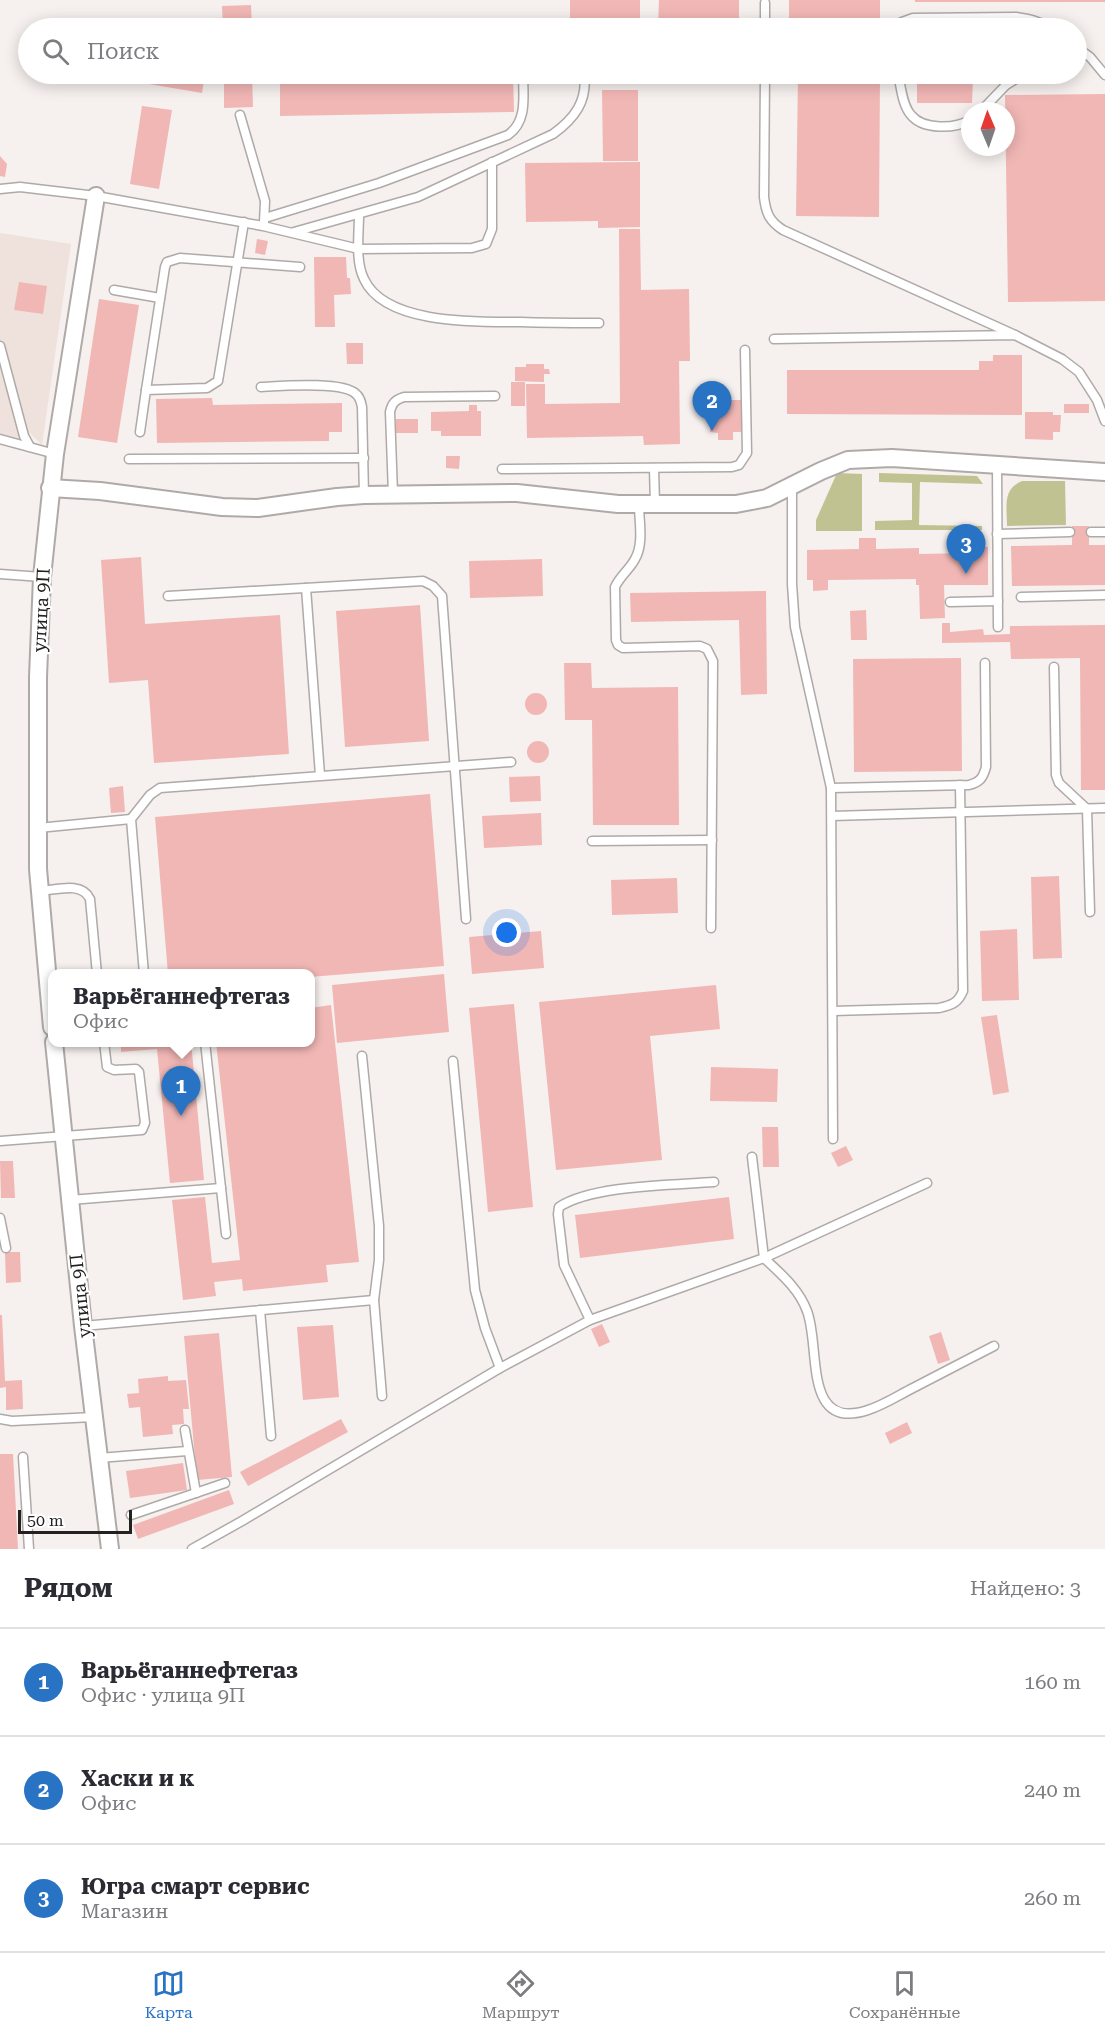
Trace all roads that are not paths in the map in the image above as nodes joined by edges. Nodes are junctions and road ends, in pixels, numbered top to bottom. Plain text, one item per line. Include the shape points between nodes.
1 (765, 3) dead end
2 (765, 18) edge
3 (913, 18) edge
4 (1029, 18) edge
5 (1087, 55) edge
6 (1105, 75) edge
7 (523, 84) edge
8 (584, 84) edge
9 (765, 84) edge
10 (901, 84) edge
11 (1008, 84) edge
12 (990, 102) edge
13 (240, 115) dead end
14 (961, 123) edge
15 (492, 162) junction
16 (0, 189) edge
17 (96, 196) junction
18 (359, 215) junction
19 (244, 222) junction
20 (264, 222) junction
21 (294, 233) junction
22 (359, 249) junction
23 (237, 263) junction
24 (300, 267) dead end
25 (114, 290) dead end
26 (160, 298) junction
27 (599, 323) dead end
28 (1015, 335) junction
29 (774, 339) dead end
30 (0, 346) edge
31 (745, 350) dead end
32 (261, 387) dead end
33 (146, 390) junction
34 (495, 396) dead end
35 (1105, 421) edge
36 (140, 432) dead end
37 (0, 439) edge
38 (30, 447) junction
39 (55, 454) junction
40 (364, 458) junction
41 (129, 459) dead end
42 (997, 465) junction
43 (654, 468) junction
44 (502, 469) dead end
45 (1105, 472) edge
46 (792, 487) junction
47 (50, 488) junction
48 (393, 494) junction
49 (364, 495) junction
50 (647, 505) junction
51 (1071, 532) dead end
52 (1091, 532) dead end
53 (1105, 532) edge
54 (997, 534) junction
55 (0, 574) edge
56 (42, 577) junction
57 (306, 588) junction
58 (1105, 595) edge
59 (168, 596) dead end
60 (1021, 597) dead end
61 (998, 601) junction
62 (950, 602) dead end
63 (998, 627) dead end
64 (985, 663) dead end
65 (1054, 667) dead end
66 (511, 762) dead end
67 (455, 766) junction
68 (320, 775) junction
69 (960, 786) junction
70 (831, 788) junction
71 (1105, 808) edge
72 (1087, 809) junction
73 (960, 812) junction
74 (832, 816) junction
75 (131, 819) junction
76 (38, 828) junction
77 (712, 840) junction
78 (592, 841) dead end
79 (40, 891) junction
80 (1090, 912) dead end
81 (466, 919) dead end
82 (711, 928) dead end
83 (48, 969) edge
84 (97, 969) edge
85 (144, 969) edge
86 (832, 1011) junction
87 (54, 1047) edge
88 (105, 1047) edge
89 (206, 1047) edge
90 (362, 1056) dead end
91 (453, 1061) dead end
92 (63, 1137) junction
93 (833, 1139) dead end
94 (0, 1141) edge
95 (752, 1157) dead end
96 (714, 1182) dead end
97 (927, 1183) dead end
98 (220, 1188) junction
99 (70, 1200) junction
100 (0, 1218) edge
101 (226, 1234) dead end
102 (6, 1248) dead end
103 (764, 1258) junction
104 (374, 1300) junction
105 (260, 1310) junction
106 (590, 1320) junction
107 (83, 1326) junction
108 (994, 1346) dead end
109 (500, 1368) junction
110 (382, 1396) dead end
111 (94, 1417) junction
112 (0, 1419) edge
113 (185, 1430) dead end
114 (271, 1436) dead end
115 (187, 1450) junction
116 (23, 1457) dead end
117 (99, 1458) junction
118 (225, 1483) dead end
119 (196, 1493) junction
120 (131, 1515) dead end
121 (29, 1549) edge
122 (110, 1549) edge
123 (192, 1549) edge

1 - 2 lane
3 - 4 lane
5 - 6 lane
7 - 20 lane via 523,111 515,130 508,135
8 - 15 lane via 572,119 553,134
9 - 28 lane via 764,197 772,223
10 - 14 lane via 911,116 921,123
11 - 12 lane
13 - 20 lane via 265,201
15 - 18 lane via 418,197
15 - 22 lane via 492,230 486,244 472,248
16 - 17 lane via 20,187
17 - 19 lane
17 - 39 street, улица 9П
18 - 21 lane
18 - 22 lane
19 - 20 lane
19 - 23 lane
20 - 21 lane
21 - 22 lane
22 - 27 lane via 364,281 377,296 396,308 465,322
23 - 24 lane
23 - 26 lane via 171,260 165,267
23 - 33 lane via 218,381 207,388
25 - 26 lane
26 - 33 lane
28 - 29 lane
28 - 35 lane via 1079,372
30 - 38 lane
31 - 43 lane via 744,459 732,467
32 - 40 lane via 338,386 356,393 362,406
33 - 36 lane
34 - 48 lane via 397,399 390,412
37 - 38 lane
38 - 39 lane
39 - 47 street, улица 9П
40 - 41 lane
40 - 49 lane
42 - 45 street
42 - 46 street via 866,458 848,460
42 - 54 lane
43 - 44 lane
43 - 50 lane
46 - 50 street via 767,498 736,504
46 - 70 lane via 795,627
47 - 49 street via 222,507 258,507
47 - 56 street, улица 9П
48 - 49 street
48 - 50 street via 517,493
50 - 77 lane via 638,552 615,587 616,640 622,648 700,646 712,655
51 - 54 lane
52 - 53 lane
54 - 61 lane
55 - 56 lane
56 - 76 street, улица 9П
57 - 59 lane
57 - 67 lane via 423,581 442,596
57 - 68 lane
58 - 60 lane
61 - 62 lane
61 - 63 lane
64 - 69 lane via 984,777 978,783
65 - 72 lane via 1056,775 1059,783
66 - 67 lane
67 - 68 lane
67 - 81 lane
68 - 75 lane via 160,788
69 - 70 lane
69 - 73 lane
70 - 74 lane
71 - 72 lane
72 - 73 lane
72 - 80 lane
73 - 74 lane
73 - 86 lane via 960,1000 939,1008
74 - 86 lane
75 - 76 lane
75 - 85 lane
76 - 79 street, улица 9П
77 - 78 lane
77 - 82 lane
79 - 83 street, улица 9П
79 - 84 lane via 78,888 87,893
86 - 93 lane
87 - 92 street, улица 9П
88 - 92 lane via 108,1067 139,1072 144,1126 138,1132
89 - 98 lane
90 - 104 lane via 379,1226
91 - 109 lane via 475,1290
92 - 94 lane
92 - 99 street, улица 9П
95 - 103 lane
96 - 106 lane via 593,1193 559,1207 564,1265
97 - 103 lane
98 - 99 lane
98 - 101 lane
99 - 107 street, улица 9П
100 - 102 lane
103 - 106 lane
103 - 108 lane via 803,1302 812,1325 819,1387 826,1404 836,1411 868,1410
104 - 105 lane
104 - 110 lane
105 - 107 lane
105 - 114 lane
106 - 109 lane
107 - 111 street, улица 9П
109 - 123 lane
111 - 112 lane
111 - 117 street, улица 9П
113 - 115 lane
115 - 117 lane
115 - 119 lane
116 - 121 lane
117 - 122 street, улица 9П
118 - 119 lane
119 - 120 lane

